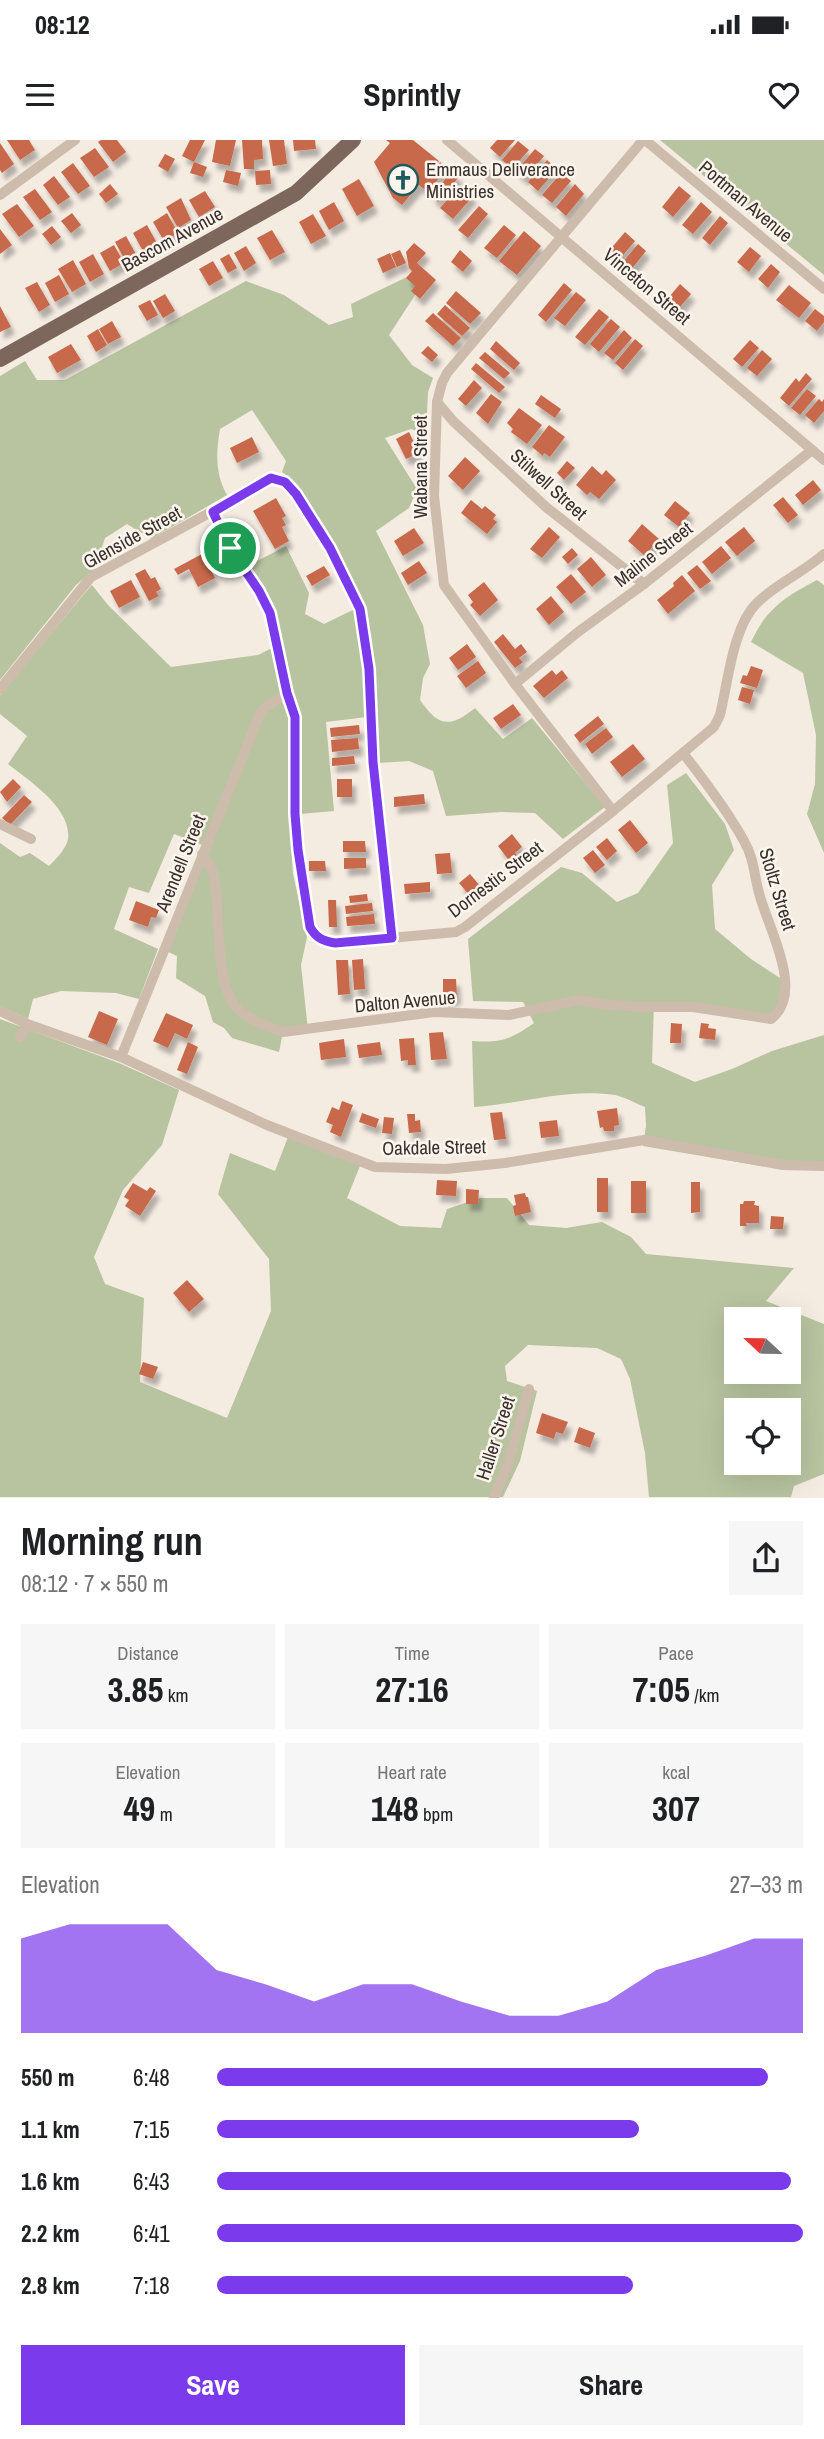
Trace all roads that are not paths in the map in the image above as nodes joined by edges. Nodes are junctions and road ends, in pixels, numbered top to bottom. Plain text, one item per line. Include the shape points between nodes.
1 (75, 140) edge
2 (353, 140) edge
3 (447, 140) edge
4 (644, 140) edge
5 (0, 195) edge
6 (563, 238) junction
7 (824, 289) edge
8 (0, 359) edge
9 (437, 402) junction
10 (812, 450) junction
11 (824, 459) edge
12 (213, 512) junction
13 (822, 559) edge
14 (644, 584) junction
15 (515, 684) junction
16 (0, 690) edge
17 (287, 693) junction
18 (683, 752) junction
19 (613, 811) junction
20 (0, 824) edge
21 (31, 839) dead end
22 (202, 854) junction
23 (392, 938) junction
24 (0, 1011) edge
25 (780, 1012) joint
26 (27, 1024) junction
27 (20, 1037) dead end
28 (121, 1057) junction
29 (824, 1166) edge
30 (529, 1389) dead end
31 (495, 1497) edge

1 - 5 street
2 - 8 main road, Bascom Avenue via 296,193
3 - 6 street, Vinceton Street
4 - 6 street, Wabana Street
4 - 7 street, Portman Avenue
6 - 9 street, Wabana Street via 447,373
6 - 10 street, Vinceton Street
9 - 14 street, Stilwell Street via 546,507
9 - 15 street, Wabana Street via 434,496 444,584
10 - 11 street, Vinceton Street
10 - 14 street, Maline Street
12 - 16 street, Glenside Street via 91,577
12 - 17 street, Dornestic Street via 270,613
12 - 23 street, Glenside Street via 265,480 285,482 330,548 360,609
13 - 18 street, Dornestic Street via 752,608 739,634 718,719
14 - 15 street, Maline Street
15 - 19 street, Wabana Street
17 - 22 street, Arendell Street via 261,711
17 - 23 street, Dornestic Street via 295,717 295,814 310,927 325,942
18 - 19 street, Dornestic Street
18 - 25 street, Stoltz Street via 746,844 785,980
19 - 23 street, Dornestic Street via 465,927 449,934
20 - 21 street
22 - 25 street, Dalton Avenue via 213,872 230,999 240,1012 283,1032 434,1012 509,1015 579,1000 693,1007 771,1019
22 - 28 street, Arendell Street
24 - 26 street, Oakdale Street
26 - 27 street
26 - 28 street, Oakdale Street
28 - 29 street, Oakdale Street via 267,1125 375,1167 446,1169 644,1140 783,1164
30 - 31 street, Haller Street via 509,1465

